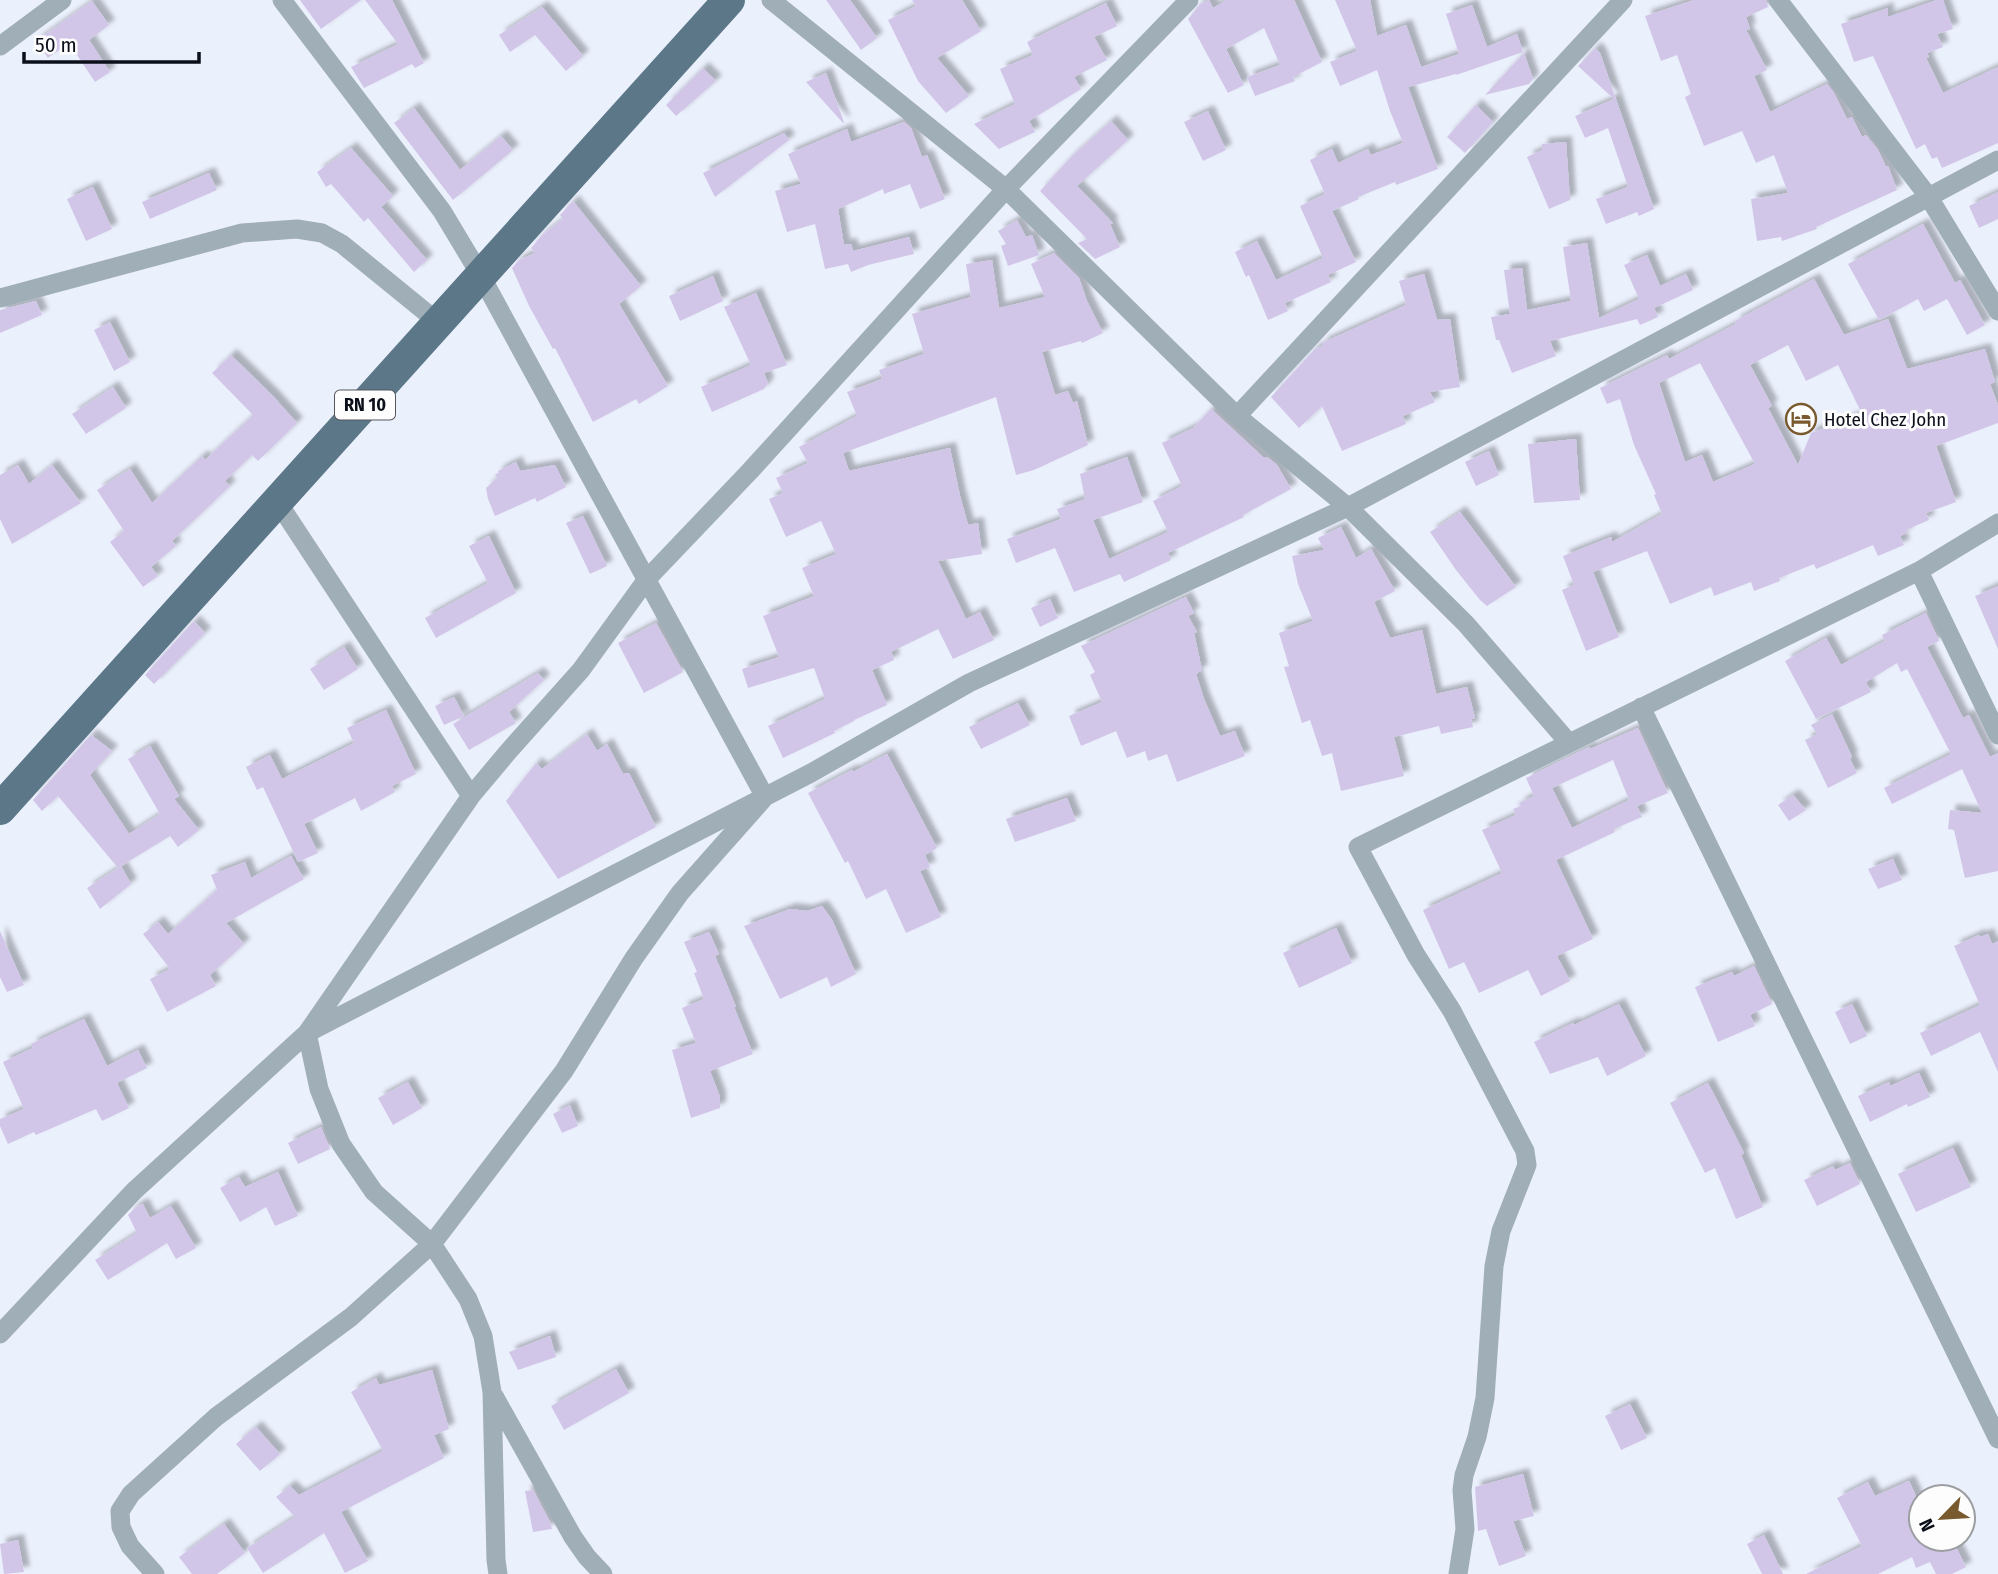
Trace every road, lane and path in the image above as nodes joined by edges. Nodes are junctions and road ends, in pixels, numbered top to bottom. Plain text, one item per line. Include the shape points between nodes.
1 (62, 0) edge
2 (282, 0) edge
3 (729, 0) edge
4 (771, 0) edge
5 (1189, 0) edge
6 (1623, 0) edge
7 (1778, 0) edge
8 (0, 46) edge
9 (1998, 160) edge
10 (1006, 189) junction
11 (1928, 196) junction
12 (481, 276) junction
13 (0, 298) edge
14 (1998, 311) edge
15 (439, 323) junction
16 (1237, 416) junction
17 (277, 501) junction
18 (1348, 507) junction
19 (1998, 523) edge
20 (1919, 571) junction
21 (647, 579) junction
22 (1641, 707) junction
23 (1998, 735) edge
24 (1569, 743) junction
25 (471, 796) junction
26 (765, 797) junction
27 (0, 809) edge
28 (307, 1033) junction
29 (432, 1244) junction
30 (0, 1334) edge
31 (492, 1392) junction
32 (1998, 1438) edge
33 (155, 1574) edge
34 (498, 1574) edge
35 (603, 1574) edge
36 (1458, 1574) edge

1 - 8 street
2 - 12 street via 442,211
3 - 12 main road, RN 10
4 - 10 street
5 - 10 street
6 - 16 street
7 - 11 street
9 - 11 street
10 - 16 street
10 - 21 street
11 - 14 street
11 - 18 street
12 - 15 main road, RN 10
12 - 21 street
13 - 15 street via 242,233 297,229 322,233 342,244
15 - 17 main road, RN 10
16 - 18 street
17 - 25 street
17 - 27 main road, RN 10
18 - 24 street via 1465,624
18 - 26 street via 969,683
19 - 20 street
20 - 22 street
20 - 23 street
21 - 25 street via 581,670
21 - 26 street
22 - 24 street
22 - 32 street
24 - 36 street via 1358,847 1416,956 1452,1012 1525,1151 1527,1165 1501,1231 1494,1266 1485,1398 1464,1475 1465,1529
25 - 28 street
26 - 28 street
26 - 29 street via 680,893 564,1071
28 - 29 street via 318,1089 341,1144 374,1192
28 - 30 street via 134,1191
29 - 31 street via 468,1299 483,1336
29 - 33 street via 351,1317 216,1417 131,1494 120,1511 121,1527 130,1546
31 - 34 street
31 - 35 street via 573,1537

